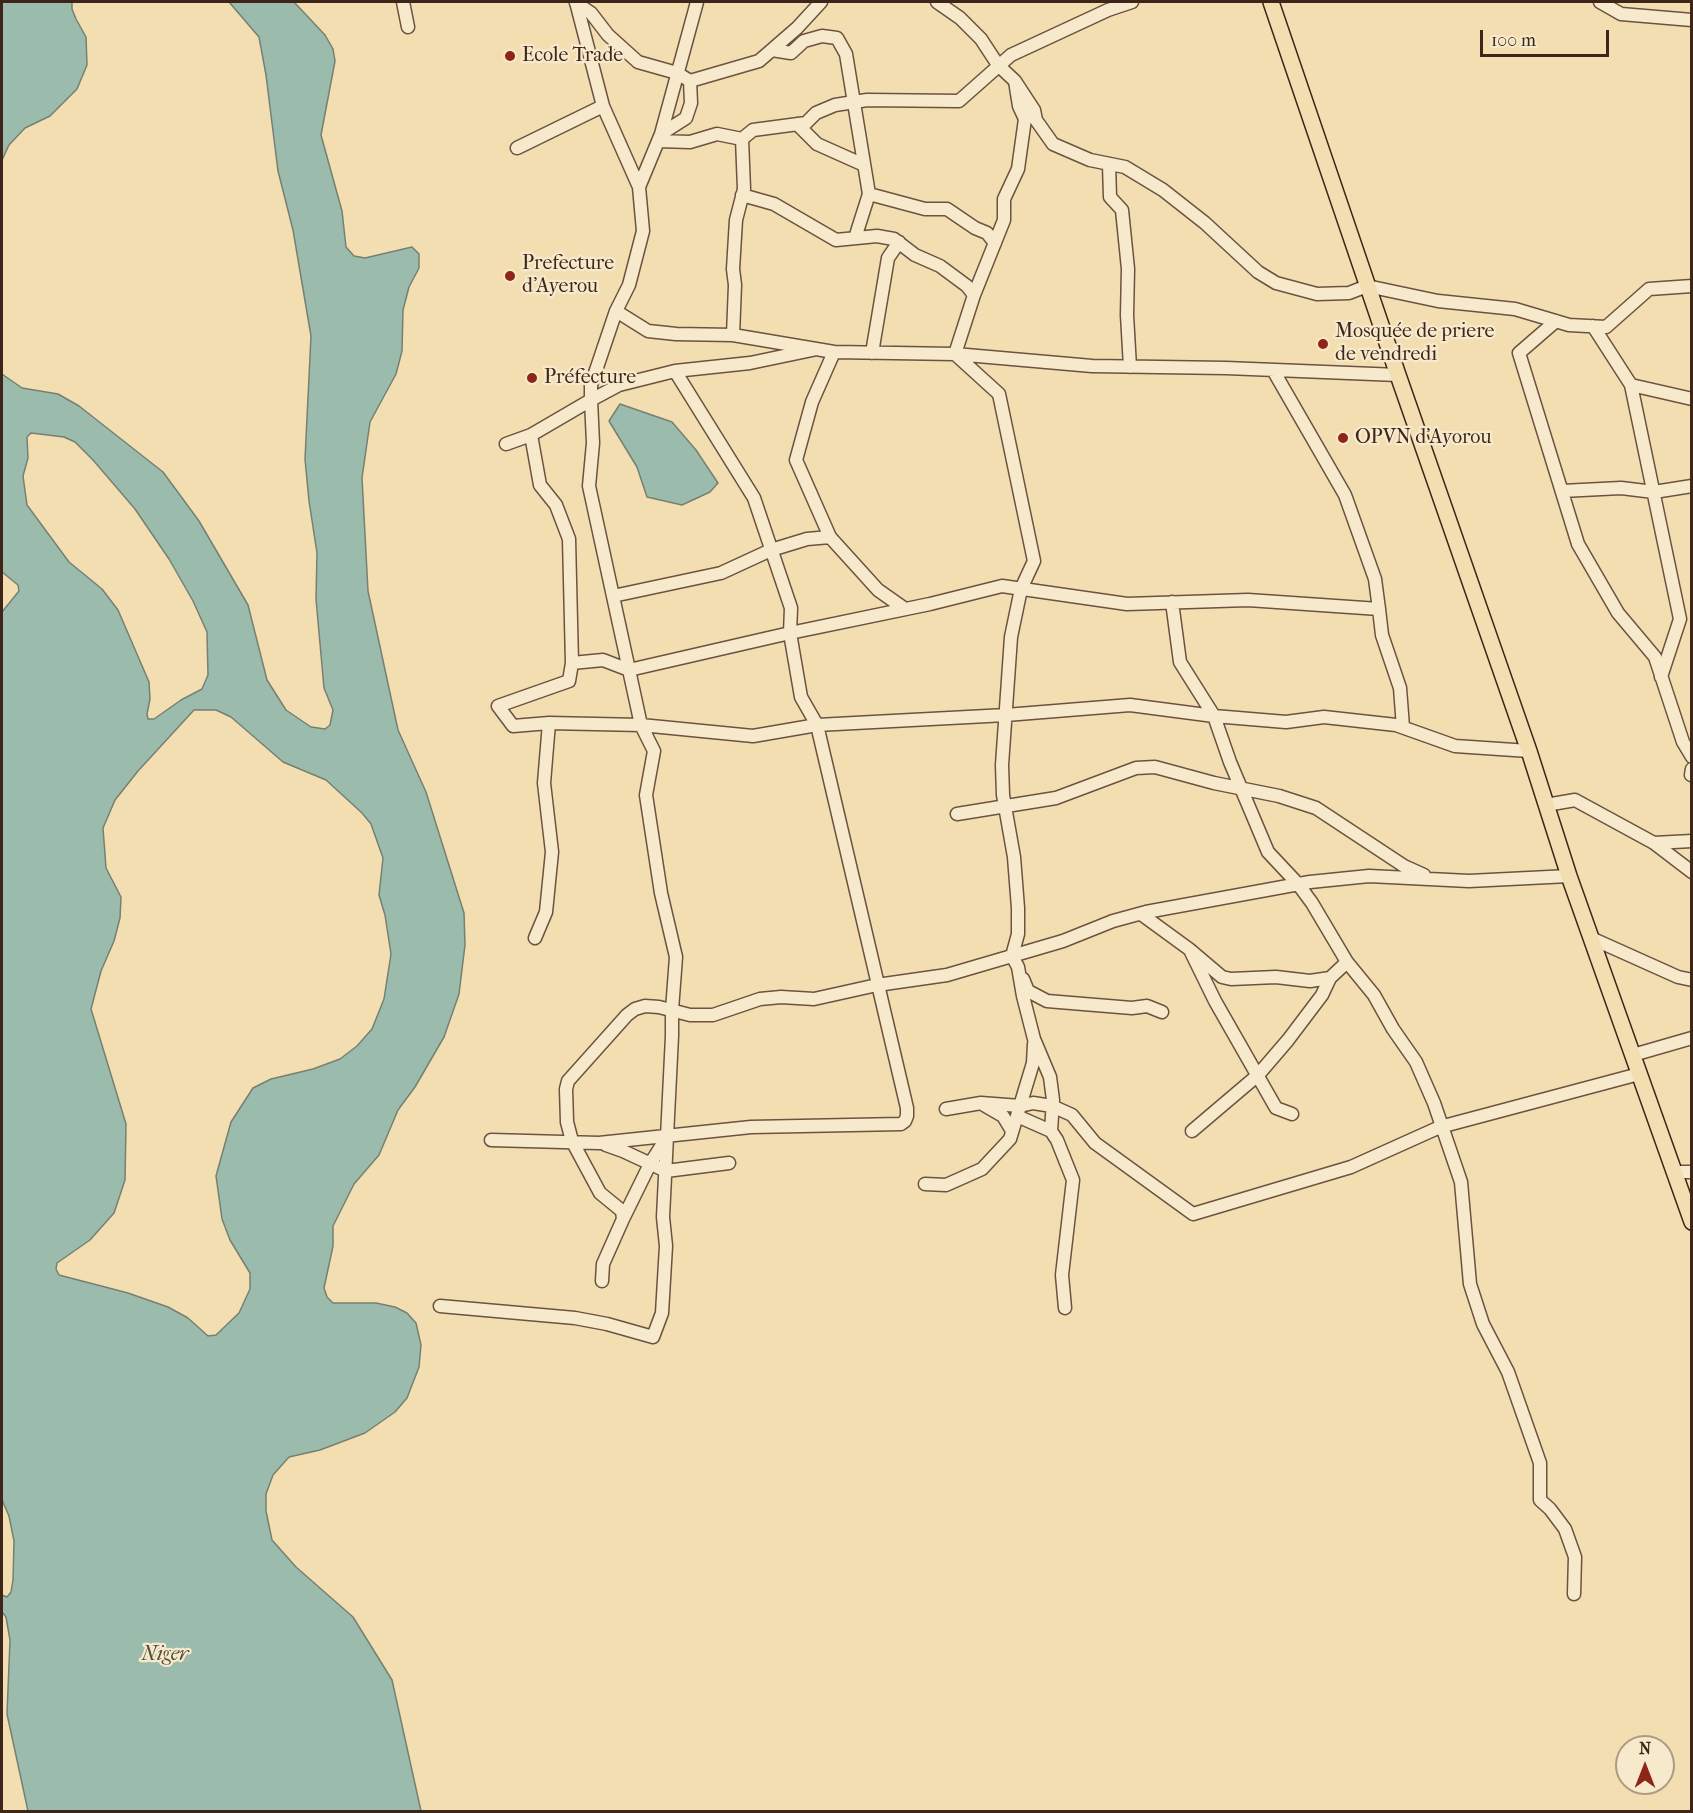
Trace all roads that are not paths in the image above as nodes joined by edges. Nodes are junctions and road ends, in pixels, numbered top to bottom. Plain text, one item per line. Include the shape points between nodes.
1 (403, 2) edge
2 (576, 2) edge
3 (697, 2) edge
4 (821, 2) edge
5 (937, 2) edge
6 (1132, 2) edge
7 (1271, 2) edge
8 (1600, 2) edge
9 (1692, 20) edge
10 (408, 27) dead end
11 (772, 50) junction
12 (998, 65) junction
13 (677, 73) junction
14 (690, 81) junction
15 (1015, 81) junction
16 (853, 102) junction
17 (603, 106) junction
18 (797, 124) junction
19 (660, 138) junction
20 (742, 139) junction
21 (517, 148) dead end
22 (1109, 164) junction
23 (864, 165) junction
24 (639, 187) junction
25 (869, 194) junction
26 (742, 195) junction
27 (855, 238) junction
28 (899, 242) junction
29 (995, 243) junction
30 (1367, 286) junction
31 (1692, 286) edge
32 (974, 295) junction
33 (616, 311) junction
34 (1556, 321) junction
35 (1593, 326) junction
36 (733, 335) junction
37 (817, 349) junction
38 (834, 352) junction
39 (872, 353) junction
40 (956, 354) junction
41 (1130, 367) junction
42 (1273, 370) junction
43 (675, 371) junction
44 (1398, 375) junction
45 (1631, 385) junction
46 (1692, 399) edge
47 (591, 400) junction
48 (531, 435) junction
49 (506, 444) dead end
50 (1692, 486) edge
51 (1562, 491) junction
52 (1654, 492) junction
53 (830, 537) junction
54 (771, 550) junction
55 (1021, 589) junction
56 (613, 596) junction
57 (1172, 602) junction
58 (905, 609) junction
59 (1379, 609) junction
60 (790, 633) junction
61 (572, 663) junction
62 (629, 670) junction
63 (1661, 677) junction
64 (1006, 715) junction
65 (1214, 716) junction
66 (549, 723) junction
67 (641, 724) junction
68 (817, 725) junction
69 (1403, 727) junction
70 (1529, 751) junction
71 (1692, 757) edge
72 (1241, 789) junction
73 (1546, 805) junction
74 (1005, 807) junction
75 (957, 814) dead end
76 (1692, 842) edge
77 (1654, 843) junction
78 (1692, 872) edge
79 (1569, 876) junction
80 (1434, 879) junction
81 (1298, 884) junction
82 (1141, 914) junction
83 (535, 938) dead end
84 (1591, 938) junction
85 (1190, 949) junction
86 (1015, 961) junction
87 (1347, 962) junction
88 (1330, 978) junction
89 (1692, 980) edge
90 (877, 985) junction
91 (672, 1010) junction
92 (1162, 1012) dead end
93 (1692, 1038) edge
94 (1034, 1040) junction
95 (1633, 1055) junction
96 (1639, 1074) junction
97 (1258, 1075) junction
98 (981, 1103) junction
99 (1052, 1106) junction
100 (946, 1109) dead end
101 (1018, 1111) junction
102 (1292, 1114) dead end
103 (1442, 1127) junction
104 (1012, 1131) junction
105 (1051, 1131) junction
106 (1192, 1131) dead end
107 (668, 1136) junction
108 (491, 1140) dead end
109 (572, 1141) junction
110 (599, 1143) junction
111 (729, 1163) dead end
112 (650, 1164) junction
113 (666, 1171) junction
114 (1687, 1174) edge
115 (925, 1184) dead end
116 (622, 1219) junction
117 (1692, 1222) edge
118 (602, 1281) dead end
119 (440, 1306) dead end
120 (1065, 1308) dead end
121 (1574, 1594) dead end

1 - 10 street
2 - 13 street via 638,62
2 - 17 street
3 - 13 street
4 - 11 street
5 - 12 street via 981,39
6 - 12 street via 1011,55
7 - 30 main road
8 - 9 street via 1621,14
11 - 14 street via 759,61
11 - 16 street via 791,53 804,41 822,36 837,38 846,54
12 - 15 street
12 - 16 street via 959,100
13 - 14 street
13 - 19 street
14 - 19 street via 691,103 686,118
15 - 22 street via 1053,144
15 - 29 street via 1025,119 1018,169 1004,199 1004,220
16 - 18 street via 835,105 816,113 806,123
16 - 23 street
17 - 21 street
17 - 24 street
18 - 20 street via 753,130
18 - 23 street via 817,144
19 - 20 street via 690,142 717,134
19 - 24 street
20 - 26 street
22 - 30 street via 1125,166 1163,190 1276,283 1317,294 1349,293
22 - 41 street via 1110,197 1122,210
23 - 25 street
24 - 33 street via 643,231 629,285
25 - 27 street
25 - 29 street via 925,209 947,209 987,233
26 - 27 street via 774,204 836,240
26 - 36 street via 736,220
27 - 28 street via 877,236
28 - 32 street via 915,255 940,266
28 - 39 street via 888,258
29 - 32 street
30 - 34 street via 1438,301 1515,309
30 - 44 main road
31 - 35 street via 1649,289 1606,327
32 - 40 street
33 - 36 street via 648,331
33 - 47 street via 591,385
34 - 35 street
34 - 51 street via 1519,353
35 - 45 street
36 - 37 street
37 - 38 street
37 - 43 street via 750,363
38 - 39 street
38 - 53 street via 812,402 796,460
39 - 40 street
40 - 41 street
40 - 55 street via 999,394 1034,561
41 - 42 street
42 - 44 street
42 - 59 street via 1345,495 1375,579
43 - 47 street via 619,386
43 - 54 street via 754,498
44 - 70 main road
45 - 46 street
45 - 52 street
47 - 48 street
47 - 56 street via 589,486
48 - 49 street
48 - 61 street via 540,485 556,505 570,547
50 - 52 street
51 - 52 street via 1621,488
51 - 63 street via 1578,544 1618,613 1655,657
52 - 63 street via 1680,619
53 - 54 street
53 - 58 street via 878,590
54 - 56 street via 721,573
54 - 60 street via 792,608
55 - 57 street via 1127,604
55 - 58 street via 1002,586
55 - 64 street via 1011,636
56 - 62 street
57 - 59 street via 1248,600
57 - 65 street via 1180,662
58 - 60 street
59 - 69 street via 1382,635 1400,688
60 - 62 street
60 - 68 street via 801,697
61 - 62 street via 603,660
61 - 66 street via 569,681 498,706 513,726
62 - 67 street
63 - 71 street
64 - 65 street via 1130,705
64 - 68 street
64 - 74 street via 1002,765
65 - 69 street via 1286,722 1324,717
65 - 72 street
66 - 67 street
66 - 83 street via 544,783 552,852 546,912
67 - 68 street via 753,736
67 - 91 street via 654,751 646,795 676,957
68 - 90 street
69 - 70 street via 1455,746
70 - 73 main road
72 - 74 street via 1155,767 1137,768 1056,798
72 - 80 street via 1316,808 1404,866
72 - 81 street via 1268,852
73 - 77 street via 1575,800
73 - 79 main road
74 - 75 street
74 - 86 street via 1018,908
76 - 77 street
77 - 78 street
79 - 80 street
79 - 84 main road
80 - 81 street via 1369,876
81 - 82 street
81 - 87 street
82 - 85 street
82 - 86 street
84 - 89 street
84 - 95 main road
85 - 88 street via 1222,977 1231,979
85 - 97 street
86 - 90 street
86 - 92 street via 1028,991 1047,1001 1147,1006
86 - 94 street
87 - 88 street
87 - 103 street via 1374,995 1416,1062
88 - 97 street via 1322,995
90 - 91 street via 814,999 760,999 713,1015
90 - 107 street via 907,1108 901,1124 751,1127
91 - 107 street
91 - 109 street via 645,1006 635,1009 568,1081 567,1122
93 - 95 street
94 - 99 street via 1050,1077
94 - 101 street via 1033,1063
95 - 96 main road
96 - 103 street
96 - 114 main road
97 - 102 street via 1276,1108
97 - 106 street
98 - 100 street
98 - 101 street
98 - 104 street via 1003,1116
99 - 101 street via 1034,1103
99 - 103 street via 1072,1115 1095,1143 1193,1214 1351,1167
99 - 105 street
101 - 104 street
101 - 105 street
103 - 121 street via 1461,1182 1470,1284 1484,1324 1509,1372 1540,1462 1540,1500 1565,1529 1575,1557
104 - 115 street via 1010,1139 982,1169 946,1185
105 - 120 street via 1073,1180 1062,1275
107 - 110 street
107 - 112 street
107 - 113 street
108 - 109 street
109 - 110 street
109 - 116 street via 600,1193 622,1211
110 - 112 street
111 - 113 street
112 - 113 street
112 - 116 street
113 - 119 street via 662,1313 653,1337 575,1318
114 - 117 main road
116 - 118 street via 603,1264

